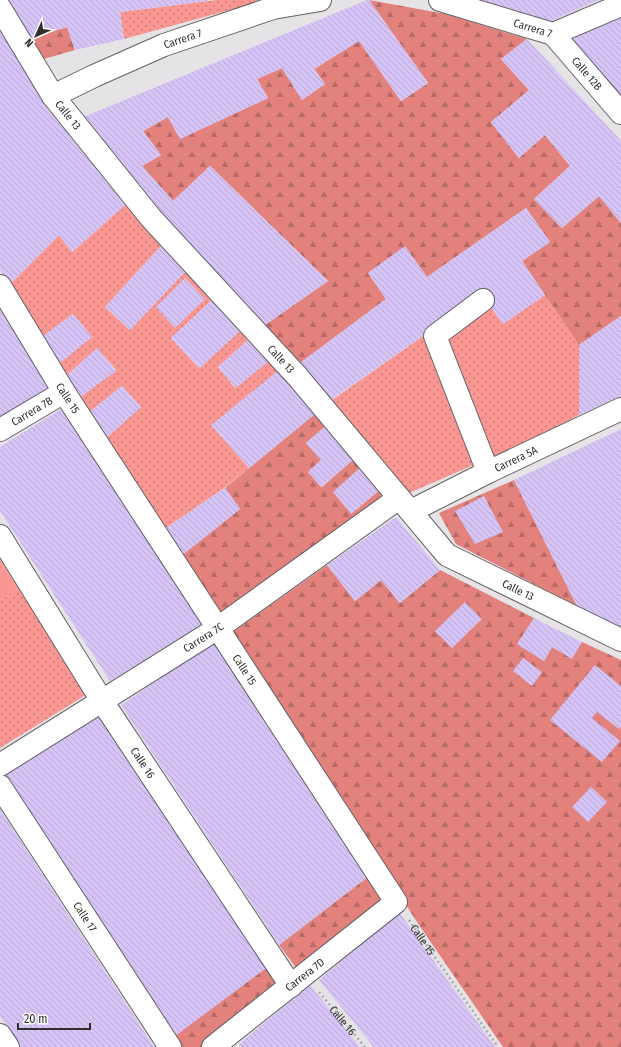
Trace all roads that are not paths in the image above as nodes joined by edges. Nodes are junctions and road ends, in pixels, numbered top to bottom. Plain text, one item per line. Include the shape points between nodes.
1 (320, 0) edge
2 (440, 0) edge
3 (465, 4) edge
4 (621, 5) edge
5 (0, 8) edge
6 (553, 34) junction
7 (53, 96) junction
8 (621, 113) edge
9 (0, 286) edge
10 (483, 300) dead end
11 (64, 392) junction
12 (621, 409) edge
13 (0, 430) edge
14 (488, 472) junction
15 (405, 505) junction
16 (0, 536) edge
17 (218, 628) junction
18 (621, 640) edge
19 (102, 701) junction
20 (0, 765) edge
21 (0, 786) edge
22 (396, 902) joint
23 (298, 981) junction
24 (0, 1035) edge
25 (8, 1047) edge
26 (170, 1047) edge
27 (213, 1047) edge

1 - 7 street, Carrera 7 via 273,8 164,45
2 - 3 street, Carrera 7
3 - 6 street, Carrera 7
4 - 6 street, Carrera 7
5 - 7 street, Calle 13
6 - 8 street, Calle 12B
7 - 15 street, Calle 13 via 151,218 297,376
9 - 11 street, Calle 15
10 - 14 street via 434,336
11 - 13 street, Carrera 7B
11 - 17 street, Calle 15
12 - 14 street, Carrera 5A
14 - 15 street, Carrera 5A
15 - 17 street, Carrera 7C
15 - 18 street, Calle 13 via 447,555
16 - 19 street, Calle 16
17 - 19 street, Carrera 7C
17 - 22 street, Calle 15
19 - 20 street, Carrera 7C
19 - 23 street, Calle 16
21 - 26 street, Calle 17
22 - 23 street, Carrera 7D
23 - 27 street, Carrera 7D
24 - 25 street

